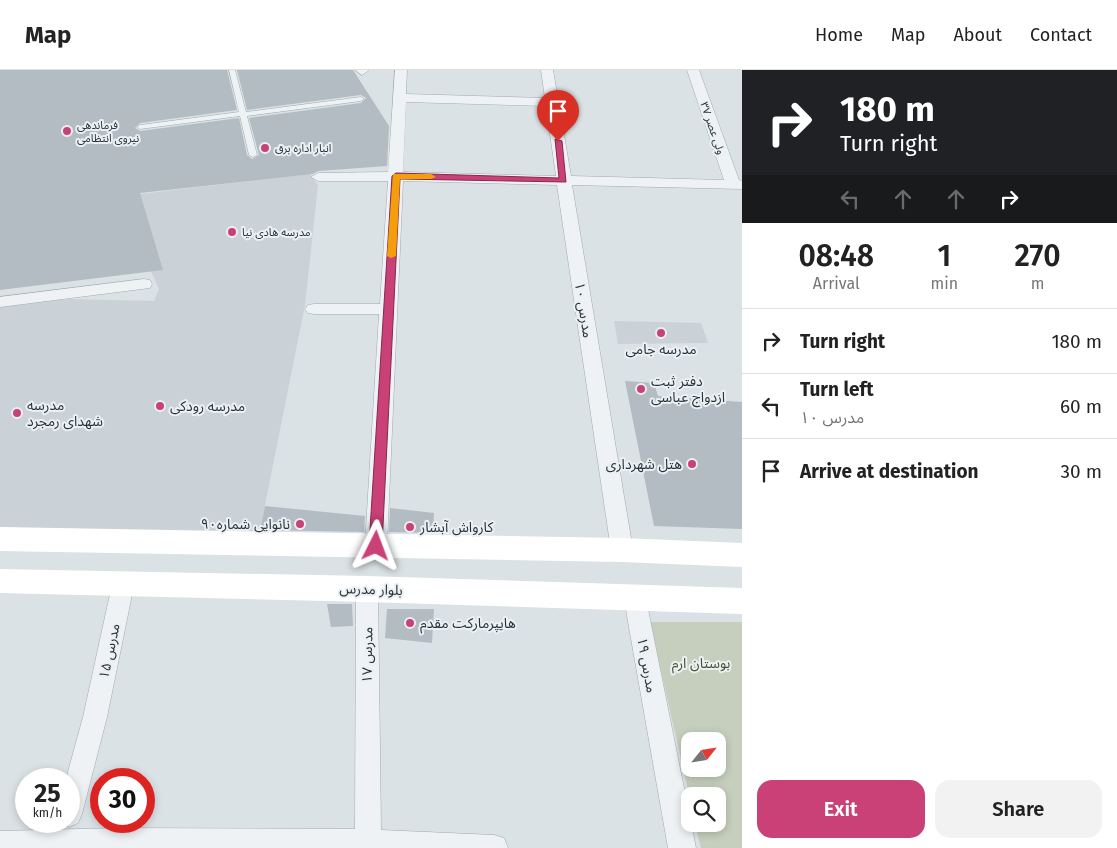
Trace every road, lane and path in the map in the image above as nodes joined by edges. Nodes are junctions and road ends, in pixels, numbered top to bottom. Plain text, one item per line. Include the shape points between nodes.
1 (232, 70) edge
2 (401, 70) edge
3 (547, 70) edge
4 (693, 70) edge
5 (400, 98) junction
6 (361, 100) dead end
7 (552, 102) junction
8 (243, 115) junction
9 (140, 127) dead end
10 (253, 155) dead end
11 (396, 176) junction
12 (318, 177) dead end
13 (563, 180) junction
14 (737, 185) edge
15 (144, 284) dead end
16 (0, 302) edge
17 (314, 309) dead end
18 (388, 309) junction
19 (0, 539) edge
20 (376, 546) junction
21 (622, 550) junction
22 (742, 555) edge
23 (0, 581) edge
24 (123, 585) junction
25 (367, 589) junction
26 (635, 598) junction
27 (742, 601) edge
28 (80, 773) edge
29 (64, 833) edge
30 (0, 844) edge
31 (368, 844) junction
32 (115, 845) edge
33 (416, 846) edge
34 (494, 848) edge
35 (682, 848) edge

1 - 8 lane
2 - 5 street
3 - 7 street, مدرس ۱۰
4 - 14 street, ولی عصر ۳۷
5 - 7 street
5 - 11 street
6 - 8 lane
7 - 13 street, مدرس ۱۰
8 - 9 lane
8 - 10 lane
11 - 12 street
11 - 13 street
11 - 18 street
13 - 14 street
13 - 21 street, مدرس ۱۰
15 - 16 street
17 - 18 street
18 - 20 street
19 - 20 street
20 - 21 street
21 - 22 street
23 - 24 street, بلوار مدرس
24 - 25 street, بلوار مدرس
24 - 28 street, مدرس ۱۵
25 - 26 street, بلوار مدرس
25 - 31 street, مدرس ۱۷
26 - 27 street, بلوار مدرس
26 - 35 street, مدرس ۱۹
29 - 30 street
29 - 32 street
31 - 32 street
31 - 33 street
33 - 34 street

